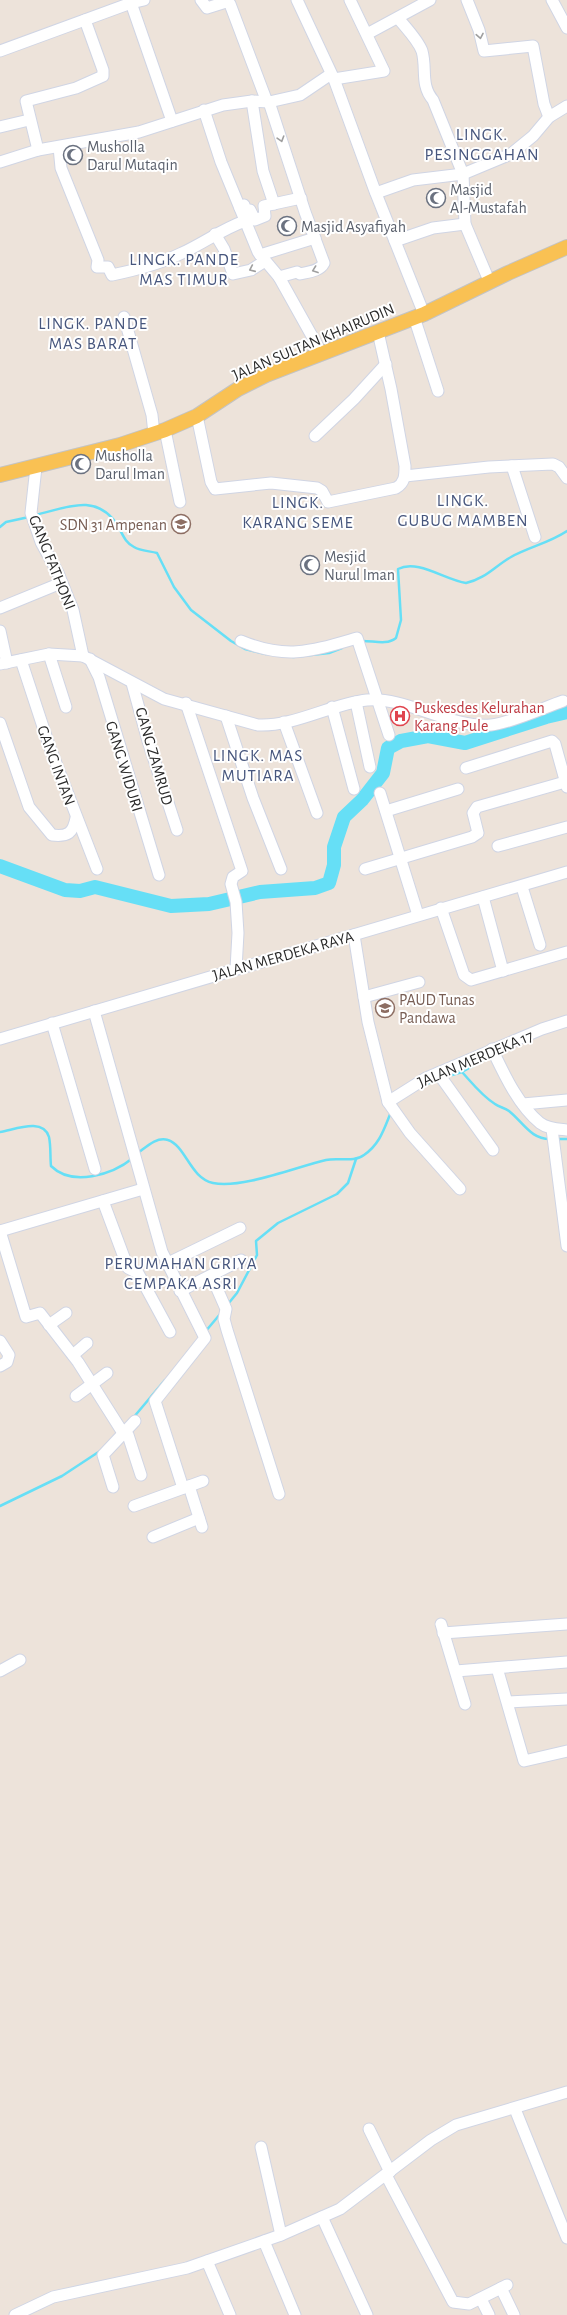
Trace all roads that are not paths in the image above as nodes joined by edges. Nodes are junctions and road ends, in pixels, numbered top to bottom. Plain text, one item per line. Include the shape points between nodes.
1 (144, 0) edge
2 (202, 0) edge
3 (297, 0) edge
4 (350, 0) edge
5 (430, 0) edge
6 (467, 0) edge
7 (552, 0) edge
8 (130, 1) edge
9 (398, 18) junction
10 (85, 20) junction
11 (567, 28) edge
12 (367, 34) junction
13 (0, 51) edge
14 (332, 77) junction
15 (252, 101) junction
16 (268, 102) junction
17 (567, 106) edge
18 (204, 110) junction
19 (549, 117) junction
20 (29, 120) junction
21 (172, 121) junction
22 (0, 127) edge
23 (59, 147) junction
24 (38, 150) junction
25 (0, 162) edge
26 (463, 174) junction
27 (376, 194) junction
28 (301, 198) junction
29 (274, 204) junction
30 (240, 208) junction
31 (245, 221) junction
32 (465, 224) junction
33 (215, 234) junction
34 (315, 238) junction
35 (395, 241) junction
36 (567, 247) edge
37 (261, 256) junction
38 (279, 277) junction
39 (490, 282) junction
40 (419, 316) junction
41 (124, 318) dead end
42 (378, 332) junction
43 (322, 354) junction
44 (386, 364) junction
45 (438, 391) dead end
46 (197, 416) junction
47 (160, 432) junction
48 (315, 436) dead end
49 (512, 466) junction
50 (36, 467) junction
51 (0, 475) edge
52 (405, 476) junction
53 (567, 478) edge
54 (180, 502) dead end
55 (535, 537) dead end
56 (60, 583) junction
57 (0, 608) edge
58 (0, 631) edge
59 (241, 641) dead end
60 (49, 654) junction
61 (86, 657) junction
62 (21, 660) junction
63 (4, 664) edge
64 (132, 683) junction
65 (377, 700) junction
66 (563, 701) dead end
67 (356, 702) junction
68 (186, 703) junction
69 (66, 708) dead end
70 (332, 708) junction
71 (226, 716) junction
72 (284, 722) junction
73 (0, 723) edge
74 (389, 734) dead end
75 (370, 766) dead end
76 (466, 768) dead end
77 (566, 785) edge
78 (354, 789) dead end
79 (458, 789) dead end
80 (380, 793) dead end
81 (386, 811) junction
82 (317, 813) dead end
83 (76, 818) junction
84 (567, 826) edge
85 (177, 830) dead end
86 (498, 846) dead end
87 (402, 860) junction
88 (97, 869) dead end
89 (281, 869) dead end
90 (365, 869) dead end
91 (567, 872) edge
92 (159, 874) dead end
93 (522, 887) junction
94 (483, 897) junction
95 (441, 908) junction
96 (418, 915) junction
97 (354, 935) junction
98 (540, 945) dead end
99 (567, 952) edge
100 (236, 968) junction
101 (504, 971) junction
102 (420, 982) dead end
103 (364, 997) junction
104 (94, 1011) junction
105 (567, 1021) edge
106 (52, 1023) junction
107 (0, 1039) edge
108 (494, 1053) junction
109 (440, 1076) junction
110 (567, 1100) edge
111 (523, 1104) junction
112 (391, 1107) junction
113 (567, 1130) edge
114 (553, 1135) junction
115 (493, 1150) dead end
116 (95, 1169) dead end
117 (143, 1189) junction
118 (460, 1189) dead end
119 (103, 1201) junction
120 (240, 1228) dead end
121 (0, 1231) edge
122 (567, 1246) edge
123 (242, 1260) dead end
124 (166, 1264) junction
125 (212, 1277) junction
126 (180, 1291) junction
127 (66, 1313) dead end
128 (49, 1325) junction
129 (170, 1332) dead end
130 (0, 1341) edge
131 (87, 1343) dead end
132 (73, 1355) junction
133 (0, 1366) edge
134 (107, 1373) dead end
135 (92, 1384) junction
136 (76, 1396) dead end
137 (135, 1421) dead end
138 (123, 1433) junction
139 (141, 1475) dead end
140 (203, 1481) dead end
141 (113, 1487) dead end
142 (186, 1487) junction
143 (278, 1494) dead end
144 (134, 1506) dead end
145 (153, 1537) dead end
146 (567, 1624) edge
147 (20, 1660) dead end
148 (567, 1662) edge
149 (497, 1668) junction
150 (0, 1671) edge
151 (456, 1671) junction
152 (567, 1699) edge
153 (508, 1702) junction
154 (466, 1704) dead end
155 (567, 1751) edge
156 (567, 2092) edge
157 (515, 2109) junction
158 (369, 2129) dead end
159 (261, 2147) dead end
160 (388, 2170) junction
161 (322, 2217) junction
162 (280, 2232) junction
163 (567, 2238) edge
164 (264, 2241) junction
165 (207, 2261) junction
166 (481, 2299) junction
167 (31, 2311) edge
168 (15, 2315) edge
169 (230, 2315) edge
170 (295, 2315) edge
171 (367, 2315) edge
172 (489, 2315) edge
173 (514, 2315) edge

1 - 8 street
2 - 16 street via 207,8 226,2 230,4
3 - 14 street
4 - 12 street
5 - 9 street
6 -> 19 street via 480,30 484,51 533,46 544,104
7 - 11 street
8 - 10 street
8 - 21 street
9 - 12 street
9 - 26 street via 421,49 423,78
10 - 13 street
10 - 20 street via 103,76 76,88 27,100 25,104
12 - 14 street via 384,71
14 - 16 street via 300,95
14 - 27 street
15 - 16 street
15 - 18 street
15 - 29 street via 263,171
16 -> 28 street
17 - 19 street
18 - 21 street
18 - 30 street
19 - 26 street via 533,136 511,154
20 - 22 street
20 - 24 street
21 - 23 street via 124,136
23 - 24 street
23 - 33 street via 62,168 98,260 98,267 108,267 112,274 157,264
24 - 25 street
26 - 27 street via 413,180
26 - 32 street
27 - 35 street
28 - 29 street
28 - 34 street
29 - 30 street via 264,206 264,216 255,220 244,205
30 - 31 street
31 - 33 street
31 - 37 street
32 - 35 street via 433,228
32 - 39 street
37 -> 33 street via 251,270 233,274 224,249
34 - 37 street
34 -> 38 street via 324,263 322,267
35 - 40 street
36 - 39 main road, JALAN SULTAN KHAIRUDIN
37 - 38 street
38 - 43 street
39 - 40 main road, JALAN SULTAN KHAIRUDIN
40 - 42 main road, JALAN SULTAN KHAIRUDIN
40 - 45 street
41 - 47 street via 152,415
42 - 43 main road, JALAN SULTAN KHAIRUDIN
42 - 44 street
43 - 46 main road, JALAN SULTAN KHAIRUDIN via 253,381
44 - 48 street
44 - 52 street
46 - 47 main road, JALAN SULTAN KHAIRUDIN
46 - 52 street via 211,482 218,490 246,484 271,483 317,488 328,502 396,488
47 - 50 main road, JALAN SULTAN KHAIRUDIN
47 - 54 street
49 - 52 street via 489,466
49 - 53 street via 553,464 559,467
49 - 55 street
50 - 51 main road, JALAN SULTAN KHAIRUDIN
50 - 56 street, GANG FATHONI via 32,516 41,542 58,573
56 - 57 street
56 - 61 street, GANG FATHONI via 73,610
58 - 63 street
59 - 65 street via 269,650 298,652 326,648 357,638
60 - 61 street
60 - 62 street
60 - 69 street
61 - 64 street
61 - 92 street, GANG WIDURI via 99,677
62 - 63 street
62 - 83 street, GANG INTAN
64 - 68 street via 164,699
64 - 85 street, GANG ZAMRUD
65 - 66 street via 456,721 491,725
65 - 67 street
65 - 74 street
67 - 70 street
67 - 75 street
68 - 71 street
68 - 100 street via 241,868 241,874 232,880 238,934
70 - 72 street
70 - 78 street
71 - 72 street via 258,725 272,726
71 - 89 street via 253,798
72 - 82 street
73 - 83 street via 31,812 52,835 70,832 74,829
76 - 77 street via 552,741
77 - 87 street via 477,807 473,813 478,830 476,836
79 - 81 street
80 - 81 street
81 - 87 street
83 - 88 street, GANG INTAN
84 - 86 street
87 - 90 street
87 - 96 street
91 - 93 street, JALAN MERDEKA RAYA
93 - 94 street, JALAN MERDEKA RAYA
93 - 98 street
94 - 95 street, JALAN MERDEKA RAYA
94 - 101 street
95 - 96 street, JALAN MERDEKA RAYA
95 - 101 street via 467,978 471,980
96 - 97 street, JALAN MERDEKA RAYA
97 - 100 street, JALAN MERDEKA RAYA
97 - 103 street
99 - 101 street
100 - 104 street, JALAN MERDEKA RAYA
102 - 103 street
103 - 112 street via 376,1062
104 - 106 street, JALAN MERDEKA RAYA
104 - 117 street
105 - 108 street, JALAN MERDEKA 17
106 - 107 street, JALAN MERDEKA RAYA
106 - 116 street
108 - 109 street, JALAN MERDEKA 17
108 - 111 street
109 - 112 street, JALAN MERDEKA 17 via 409,1086
109 - 115 street
110 - 111 street
111 - 114 street
112 - 118 street
113 - 114 street
114 - 122 street
117 - 119 street
117 - 124 street
119 - 121 street
119 - 129 street via 128,1268 138,1273
120 - 124 street
121 - 128 street via 26,1317 40,1313
123 - 125 street
124 - 126 street
125 - 126 street
125 - 143 street via 224,1306 227,1330
126 - 142 street via 205,1338 155,1401
127 - 128 street
128 - 132 street
130 - 133 street via 9,1355 8,1362
131 - 132 street
132 - 135 street
134 - 135 street
135 - 136 street
135 - 138 street
137 - 138 street
138 - 139 street via 128,1435
138 - 141 street via 103,1455
140 - 142 street
142 - 144 street
142 - 145 street via 201,1523
146 - 151 street via 442,1628
147 - 150 street
148 - 149 street
149 - 151 street
149 - 153 street
151 - 154 street
152 - 153 street
153 - 155 street via 524,1761
156 - 157 street
157 - 160 street via 456,2125
157 - 163 street
158 - 160 street
159 - 162 street
160 - 161 street via 340,2209
160 - 166 street via 453,2302 469,2304
161 - 162 street
161 - 171 street
162 - 164 street
164 - 165 street
164 - 170 street
165 - 167 street via 53,2297
165 - 169 street
166 - 172 street
166 - 173 street via 504,2286
167 - 168 street

